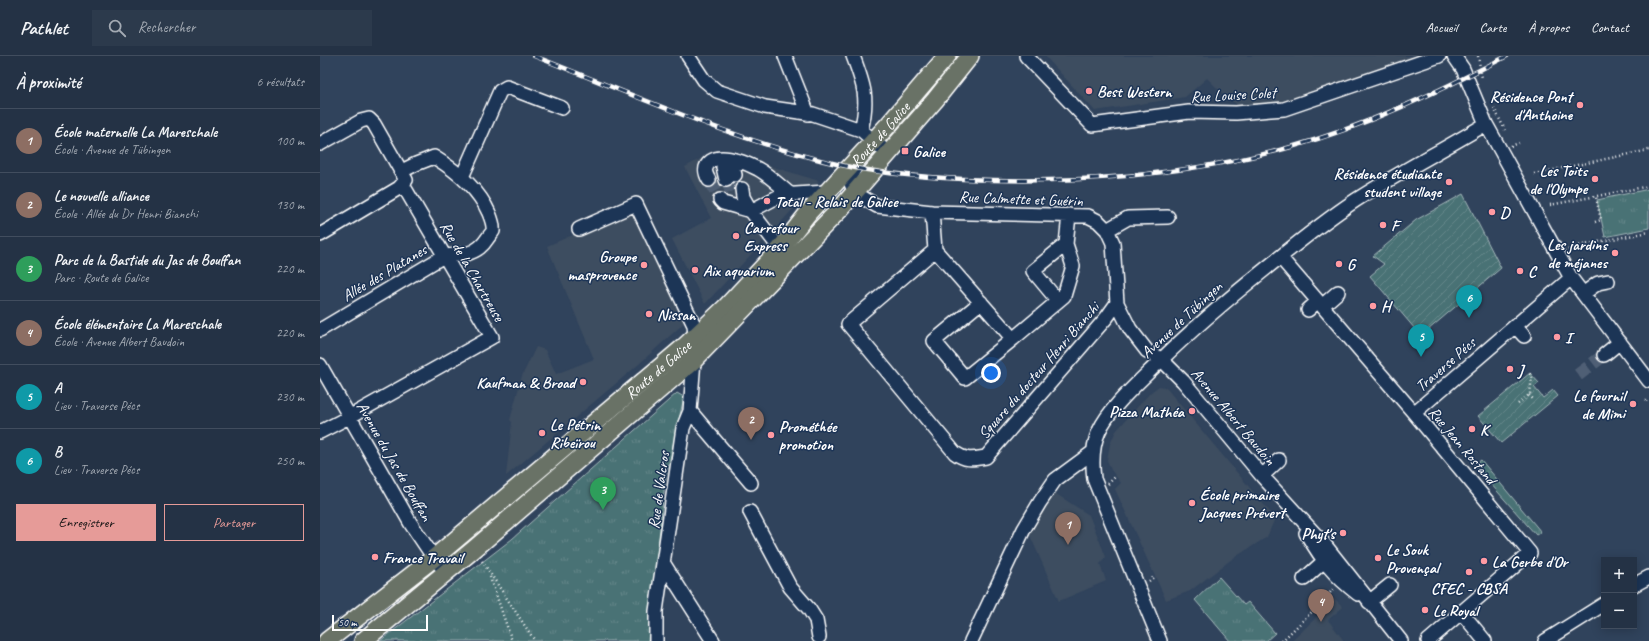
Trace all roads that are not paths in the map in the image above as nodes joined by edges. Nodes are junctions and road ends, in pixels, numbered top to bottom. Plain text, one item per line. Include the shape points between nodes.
1 (688, 56) edge
2 (785, 56) edge
3 (853, 56) edge
4 (947, 56) edge
5 (970, 56) edge
6 (1026, 56) edge
7 (1439, 56) edge
8 (1454, 56) edge
9 (1463, 63) edge
10 (562, 108) dead end
11 (808, 114) junction
12 (1486, 124) junction
13 (866, 141) junction
14 (320, 144) edge
15 (889, 154) junction
16 (736, 161) junction
17 (403, 177) junction
18 (462, 177) junction
19 (730, 178) dead end
20 (709, 180) tunnel mouth
21 (826, 192) junction
22 (739, 193) tunnel mouth
23 (855, 193) junction
24 (790, 194) junction
25 (720, 200) tunnel mouth
26 (751, 211) junction
27 (1069, 215) junction
28 (932, 216) junction
29 (1168, 217) dead end
30 (579, 229) dead end
31 (1107, 230) junction
32 (320, 235) edge
33 (1066, 244) junction
34 (780, 249) junction
35 (934, 250) junction
36 (444, 256) junction
37 (1280, 257) junction
38 (1571, 278) junction
39 (1608, 281) dead end
40 (1338, 292) dead end
41 (1583, 294) junction
42 (1058, 301) junction
43 (981, 302) junction
44 (1117, 303) junction
45 (1320, 304) junction
46 (1308, 310) dead end
47 (1515, 326) junction
48 (320, 330) edge
49 (1524, 336) dead end
50 (1013, 339) junction
51 (1620, 342) junction
52 (691, 348) junction
53 (1604, 355) tunnel mouth
54 (1162, 360) junction
55 (320, 365) edge
56 (1649, 381) edge
57 (690, 411) junction
58 (1414, 413) junction
59 (349, 417) junction
60 (320, 432) edge
61 (1094, 452) junction
62 (1279, 460) dead end
63 (1262, 476) junction
64 (751, 483) dead end
65 (750, 512) dead end
66 (1295, 514) junction
67 (434, 558) junction
68 (1324, 562) junction
69 (664, 564) junction
70 (446, 572) junction
71 (1649, 576) edge
72 (1304, 579) dead end
73 (1637, 583) edge
74 (1390, 585) dead end
75 (1369, 602) junction
76 (1601, 606) edge
77 (1462, 613) junction
78 (817, 640) edge
79 (327, 641) edge
80 (363, 641) edge
81 (656, 641) edge
82 (713, 641) edge
83 (971, 641) edge
84 (1160, 641) edge
85 (1401, 641) edge
86 (1428, 641) edge
87 (1485, 641) edge
88 (1544, 641) edge

1 - 11 street via 704,80 717,91 765,107
2 - 11 street
3 - 13 street via 865,94
4 - 13 main road, Route de Galice
5 - 15 main road, Route de Galice
6 - 7 street, Rue Louise Colet via 1092,126 1189,112 1236,113 1284,108
8 - 9 street
9 - 12 street
10 - 18 street via 504,88 500,91
11 - 13 street
12 - 37 street, Avenue de Tübingen via 1356,200
12 - 38 street
13 - 15 street
13 - 21 main road, Route de Galice
13 - 23 street via 849,179
14 - 17 street via 369,119
15 - 23 main road, Route de Galice
16 - 19 street
16 - 20 street via 718,158 710,162 705,171
16 - 24 street via 759,170
17 - 18 street via 416,164 434,157
17 - 32 street
17 - 36 street, Rue de la Chartreuse
18 - 36 street via 483,200 493,230 484,244 467,255
21 - 24 street
21 - 34 main road, Route de Galice
22 - 26 street
23 - 28 street, Rue Calmette et Guérin via 877,206
23 - 52 main road, Route de Galice via 775,278
24 - 26 street via 781,195
25 - 26 street
26 - 34 street
27 - 28 street, Rue Calmette et Guérin
27 - 31 street, Rue Calmette et Guérin via 1088,216
27 - 33 street, Square du docteur Henri Bianchi
28 - 35 street
29 - 31 street via 1128,218
30 - 52 street, Rue de Valcros via 636,204 694,325
31 - 44 street via 1113,244
33 - 42 street, Square du docteur Henri Bianchi via 1073,266 1064,296
33 - 42 street, Square du docteur Henri Bianchi via 1033,271
34 - 52 main road, Route de Galice
35 - 43 street
35 - 44 street, Square du docteur Henri Bianchi via 848,324 955,453 962,458 972,460 986,457
36 - 48 street, Allée des Platanes
36 - 59 street, Rue de la Chartreuse via 492,337
37 - 45 street, Rue Jean Rostand
37 - 54 street, Avenue de Tübingen via 1235,292
38 - 41 street
38 - 47 street, Traverse Pécs
39 - 41 street via 1598,283
40 - 45 street
41 - 51 street
42 - 50 street, Square du docteur Henri Bianchi
43 - 50 street
43 - 50 street, Square du docteur Henri Bianchi via 934,341 965,378
44 - 54 street via 1130,329 1147,352
45 - 46 street
45 - 58 street, Rue Jean Rostand
47 - 49 street
47 - 58 street, Traverse Pécs via 1464,378
51 - 53 street
51 - 56 street
52 - 57 street, Rue de Valcros
52 - 67 main road, Route de Galice
52 - 70 main road, Route de Galice
54 - 61 street, Avenue de Tübingen via 1109,416 1099,431
54 - 63 street, Avenue Albert Baudoin
55 - 59 street, Avenue du Jas de Bouffan
57 - 64 street
57 - 69 street, Rue de Valcros via 683,428
58 - 77 street, Rue Jean Rostand via 1530,553
59 - 60 street
59 - 67 street, Avenue du Jas de Bouffan via 411,524
61 - 83 street via 1055,480 1040,502 1024,529
61 - 84 street, Avenue de Tübingen via 1093,474 1096,488
62 - 63 street
63 - 66 street, Avenue Albert Baudoin
65 - 78 street via 790,587 816,620
66 - 68 street, Avenue Albert Baudoin
66 - 75 street, Avenue Albert Baudoin via 1325,545
67 - 70 street, Avenue du Jas de Bouffan
67 - 79 main road, Route de Galice
68 - 72 street
68 - 75 street, Avenue Albert Baudoin via 1340,580
69 - 81 street, Rue de Valcros via 656,611
69 - 82 street
70 - 80 main road, Route de Galice
71 - 73 street
74 - 75 street
75 - 85 street, Avenue Albert Baudoin
76 - 88 street
77 - 86 street, Rue Jean Rostand
77 - 87 street

